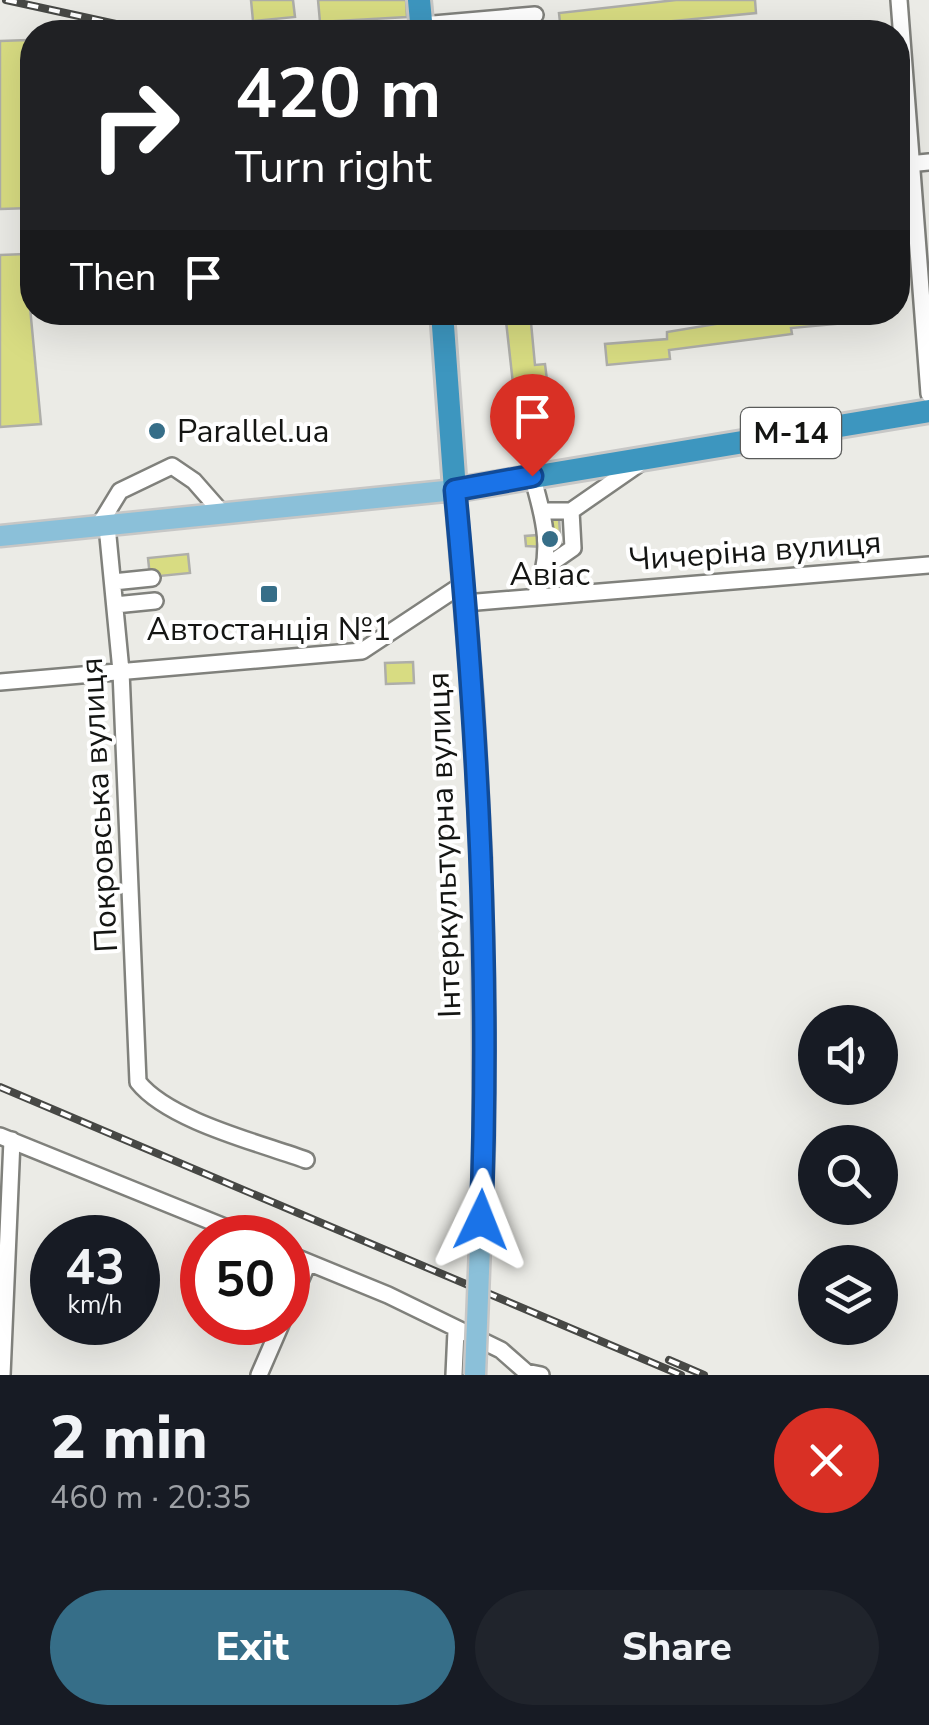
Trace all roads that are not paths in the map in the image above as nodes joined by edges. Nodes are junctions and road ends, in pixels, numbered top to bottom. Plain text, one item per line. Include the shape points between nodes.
1 (534, 15) dead end
2 (494, 20) edge
3 (910, 220) edge
4 (443, 325) edge
5 (929, 394) edge
6 (929, 411) edge
7 (652, 455) junction
8 (532, 476) junction
9 (455, 490) junction
10 (543, 511) junction
11 (571, 511) junction
12 (223, 514) junction
13 (102, 527) junction
14 (0, 536) edge
15 (929, 565) edge
16 (547, 566) junction
17 (152, 578) dead end
18 (112, 582) junction
19 (464, 593) junction
20 (535, 596) junction
21 (155, 601) dead end
22 (115, 605) junction
23 (121, 671) junction
24 (0, 682) edge
25 (6, 1138) edge
26 (306, 1160) dead end
27 (195, 1215) edge
28 (310, 1264) edge
29 (456, 1330) junction
30 (272, 1345) edge
31 (2, 1375) edge
32 (258, 1375) edge
33 (454, 1375) edge
34 (475, 1375) edge
35 (541, 1375) edge

1 - 2 street
3 - 5 street
4 - 9 highway, Інтеркультурна вулиця
6 - 7 highway, М-14
7 - 8 highway, М-14
7 - 11 street
8 - 9 highway, М-14
8 - 10 street
9 - 12 main road
9 - 19 main road, Інтеркультурна вулиця
10 - 11 street
10 - 16 street
11 - 16 street via 573,548
12 - 13 main road
12 - 13 street via 172,466 120,491
13 - 14 main road
13 - 18 street, Покровська вулиця
15 - 20 street, Чичеріна вулиця
16 - 20 street
17 - 18 street
18 - 22 street, Покровська вулиця
19 - 20 street, Чичеріна вулиця
19 - 23 street via 362,651
19 - 34 main road, Інтеркультурна вулиця, bridge via 481,857 484,1142
21 - 22 street
22 - 23 street, Покровська вулиця
23 - 24 street
23 - 26 street, Покровська вулиця via 138,1082 212,1126
25 - 27 street
25 - 31 street
28 - 29 street
29 - 33 street
29 - 35 street
30 - 32 street

